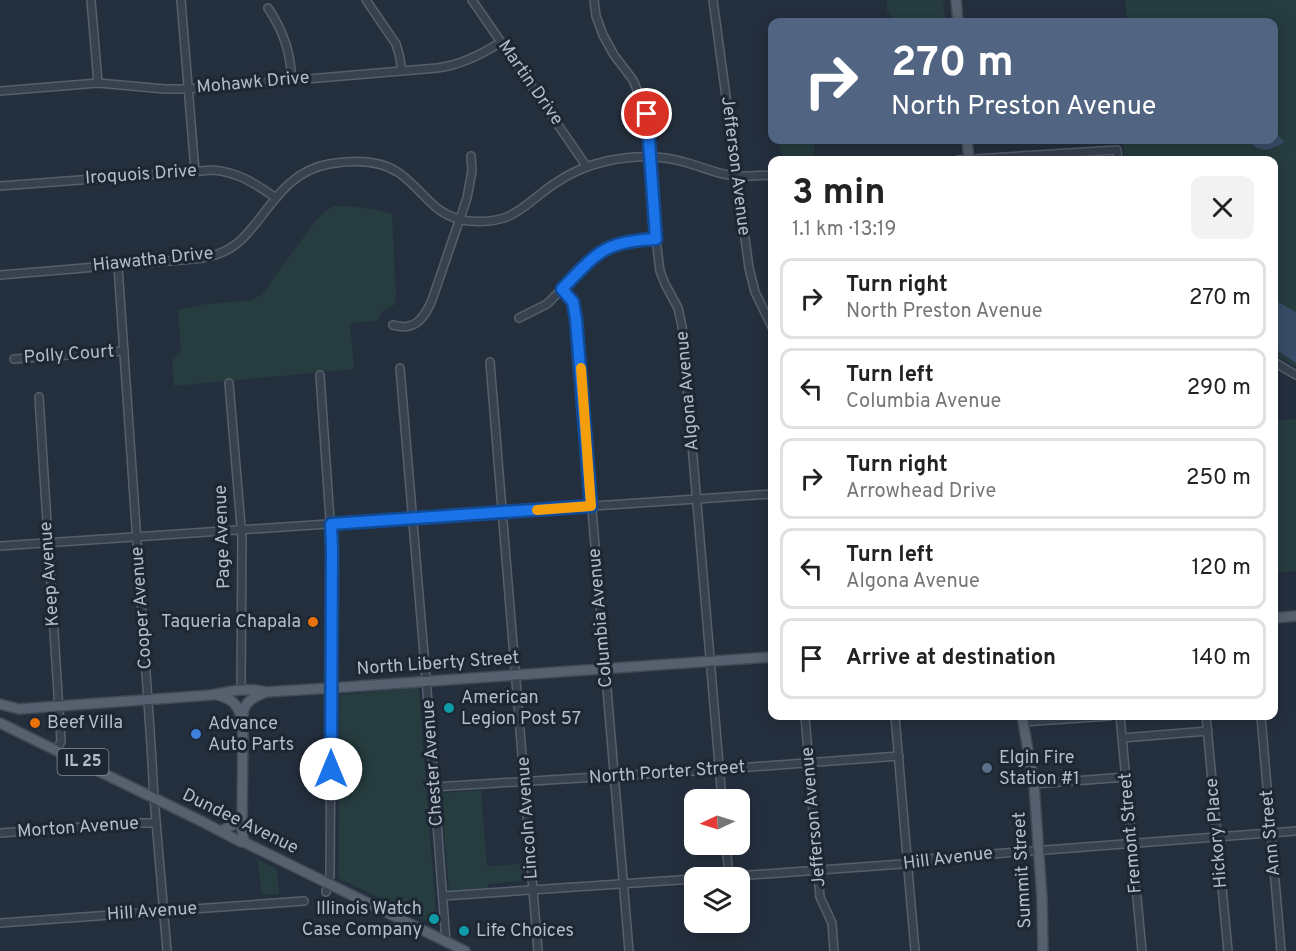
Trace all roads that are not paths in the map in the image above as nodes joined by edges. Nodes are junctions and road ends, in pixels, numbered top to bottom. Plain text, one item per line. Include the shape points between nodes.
1 (91, 0) edge
2 (182, 0) edge
3 (366, 0) edge
4 (472, 0) edge
5 (594, 0) edge
6 (713, 0) edge
7 (956, 0) edge
8 (268, 8) dead end
9 (958, 18) edge
10 (501, 42) junction
11 (402, 72) junction
12 (292, 80) junction
13 (0, 82) edge
14 (98, 83) junction
15 (188, 88) junction
16 (0, 91) edge
17 (471, 156) dead end
18 (1028, 156) edge
19 (1118, 156) edge
20 (650, 158) junction
21 (587, 167) junction
22 (195, 171) junction
23 (768, 175) edge
24 (736, 176) junction
25 (0, 186) edge
26 (276, 198) junction
27 (460, 219) junction
28 (656, 239) junction
29 (118, 266) junction
30 (0, 275) edge
31 (562, 289) junction
32 (519, 318) dead end
33 (768, 319) edge
34 (393, 325) dead end
35 (124, 351) junction
36 (14, 359) dead end
37 (490, 362) dead end
38 (1278, 364) edge
39 (400, 368) dead end
40 (320, 375) dead end
41 (1296, 375) edge
42 (229, 383) dead end
43 (39, 397) dead end
44 (768, 494) edge
45 (697, 499) junction
46 (591, 506) junction
47 (502, 513) junction
48 (412, 518) junction
49 (331, 524) junction
50 (242, 530) junction
51 (136, 538) junction
52 (48, 543) junction
53 (0, 546) edge
54 (1296, 616) edge
55 (1278, 618) edge
56 (768, 657) edge
57 (711, 662) junction
58 (606, 668) junction
59 (516, 675) junction
60 (426, 681) junction
61 (331, 688) junction
62 (241, 690) junction
63 (266, 692) junction
64 (211, 695) junction
65 (148, 699) junction
66 (0, 704) edge
67 (58, 706) junction
68 (19, 709) junction
69 (0, 710) edge
70 (242, 718) junction
71 (805, 720) edge
72 (895, 720) edge
73 (1022, 720) edge
74 (1120, 720) edge
75 (1206, 720) edge
76 (1261, 720) edge
77 (0, 723) edge
78 (1208, 732) junction
79 (1122, 738) junction
80 (57, 750) junction
81 (899, 756) junction
82 (809, 763) junction
83 (719, 769) junction
84 (614, 776) junction
85 (1126, 777) junction
86 (525, 782) junction
87 (1034, 784) junction
88 (434, 787) junction
89 (721, 789) edge
90 (154, 797) junction
91 (242, 820) junction
92 (156, 823) junction
93 (221, 831) junction
94 (1296, 831) edge
95 (1271, 832) junction
96 (0, 833) edge
97 (1218, 837) junction
98 (244, 842) junction
99 (1132, 843) junction
100 (1040, 850) junction
101 (908, 862) junction
102 (818, 870) junction
103 (750, 875) edge
104 (684, 880) edge
105 (624, 884) junction
106 (327, 888) junction
107 (533, 890) junction
108 (443, 896) junction
109 (303, 901) dead end
110 (164, 911) junction
111 (0, 922) edge
112 (446, 942) junction
113 (167, 951) edge
114 (465, 951) edge
115 (538, 951) edge
116 (629, 951) edge
117 (834, 951) edge
118 (915, 951) edge
119 (1042, 951) edge
120 (1142, 951) edge
121 (1228, 951) edge
122 (1281, 951) edge

1 - 14 street
2 - 15 street
3 - 11 street via 396,44
4 - 10 street, Martin Drive
5 - 20 street, Algona Avenue via 603,35 644,104
6 - 24 street, Jefferson Avenue
7 - 9 main road
8 - 12 street via 287,45
10 - 11 street, Mohawk Drive via 461,63
10 - 21 street, Martin Drive
11 - 12 street, Mohawk Drive
12 - 15 street, Mohawk Drive
13 - 16 street
14 - 15 street, Mohawk Drive
14 - 16 street, Mohawk Drive
15 - 22 street
17 - 27 street via 470,186
18 - 19 street via 1117,150
20 - 21 street, Hiawatha Drive via 618,159
20 - 24 street, Hiawatha Drive
20 - 28 street, Algona Avenue
21 - 27 street, Hiawatha Drive via 561,179 512,216 490,221
22 - 25 street, Iroquois Drive
22 - 26 street, Iroquois Drive via 237,175
23 - 24 street, Hiawatha Drive
24 - 33 street, Jefferson Avenue via 751,279
26 - 27 street, Hiawatha Drive via 304,172 332,163 369,162 399,173 434,206
26 - 29 street, Hiawatha Drive via 246,236 222,252 202,258
27 - 34 street via 426,312 411,326
28 - 31 street via 627,241 607,248
28 - 45 street, Algona Avenue via 661,274 678,308 683,330
29 - 30 street, Hiawatha Drive
29 - 35 street, Cooper Avenue
31 - 32 street via 547,304
31 - 46 street, Columbia Avenue via 573,302 576,319
35 - 36 street, Polly Court
35 - 51 street, Cooper Avenue
37 - 47 street, Lincoln Avenue
38 - 41 street
39 - 48 street, Chester Avenue
40 - 49 street
42 - 50 street, Page Avenue
43 - 52 street, Keep Avenue
44 - 45 street
45 - 46 street
45 - 57 street, Algona Avenue
46 - 47 street
46 - 58 street, Columbia Avenue
47 - 48 street
47 - 59 street, Lincoln Avenue
48 - 49 street
48 - 60 street, Chester Avenue
49 - 50 street
49 - 61 street
50 - 51 street
50 - 62 street, Page Avenue
51 - 52 street
51 - 65 street, Cooper Avenue
52 - 53 street
52 - 67 street, Keep Avenue
54 - 55 main road
56 - 57 main road, North Liberty Street
57 - 58 main road, North Liberty Street
57 - 83 street, Algona Avenue
58 - 59 main road, North Liberty Street
58 - 84 street, Columbia Avenue
59 - 60 main road, North Liberty Street
59 - 86 street, Lincoln Avenue
60 - 61 main road, North Liberty Street
60 - 88 street, Chester Avenue
61 - 63 main road, North Liberty Street
61 - 106 street
62 - 63 main road, North Liberty Street
62 - 64 main road, North Liberty Street
63 - 70 main road via 249,700
64 - 65 main road, North Liberty Street
64 - 70 main road via 232,700
65 - 67 main road, North Liberty Street
65 - 90 street, Cooper Avenue
66 - 68 main road, North Liberty Street
67 - 68 main road, North Liberty Street
67 - 80 street, Keep Avenue via 61,741
68 - 69 main road
70 - 91 main road
71 - 82 street, Jefferson Avenue
72 - 81 street
73 - 87 main road, Summit Street
74 - 79 street, Fremont Street
75 - 78 street, Hickory Place
76 - 95 street, Ann Street
77 - 80 main road, Dundee Avenue / IL 25
78 - 79 street
78 - 97 street, Hickory Place
79 - 85 street, Fremont Street
80 - 90 main road, Dundee Avenue / IL 25
81 - 82 street, North Porter Street
81 - 101 street
82 - 83 street, North Porter Street
82 - 102 street, Jefferson Avenue
83 - 84 street, North Porter Street
83 - 89 street, Algona Avenue
84 - 86 street, North Porter Street
84 - 105 street, Columbia Avenue
85 - 87 street
85 - 99 street, Fremont Street
86 - 88 street, North Porter Street
86 - 107 street, Lincoln Avenue
87 - 100 main road, Summit Street
88 - 108 street, Chester Avenue
90 - 92 street, Cooper Avenue
90 - 93 main road, Dundee Avenue / IL 25
91 - 93 main road
91 - 98 main road
92 - 96 street, Morton Avenue
92 - 110 street, Cooper Avenue
93 - 98 main road, Dundee Avenue / IL 25
94 - 95 street, Hill Avenue
95 - 97 street, Hill Avenue
95 - 122 street, Ann Street
97 - 99 street, Hill Avenue
97 - 121 street, Hickory Place
98 - 106 main road, Dundee Avenue
99 - 100 street, Hill Avenue
99 - 120 street, Fremont Street
100 - 101 street, Hill Avenue
100 - 119 main road, Summit Street
101 - 102 street, Hill Avenue
101 - 118 street
102 - 103 street, Hill Avenue
102 - 117 street, Jefferson Avenue via 821,899 832,923
104 - 105 street
105 - 107 street
105 - 116 street, Columbia Avenue
106 - 112 main road, Dundee Avenue
107 - 108 street
107 - 115 street, Lincoln Avenue
108 - 112 street, Chester Avenue
109 - 110 street, Hill Avenue
110 - 111 street, Hill Avenue
110 - 113 street, Cooper Avenue
112 - 114 main road, Dundee Avenue

